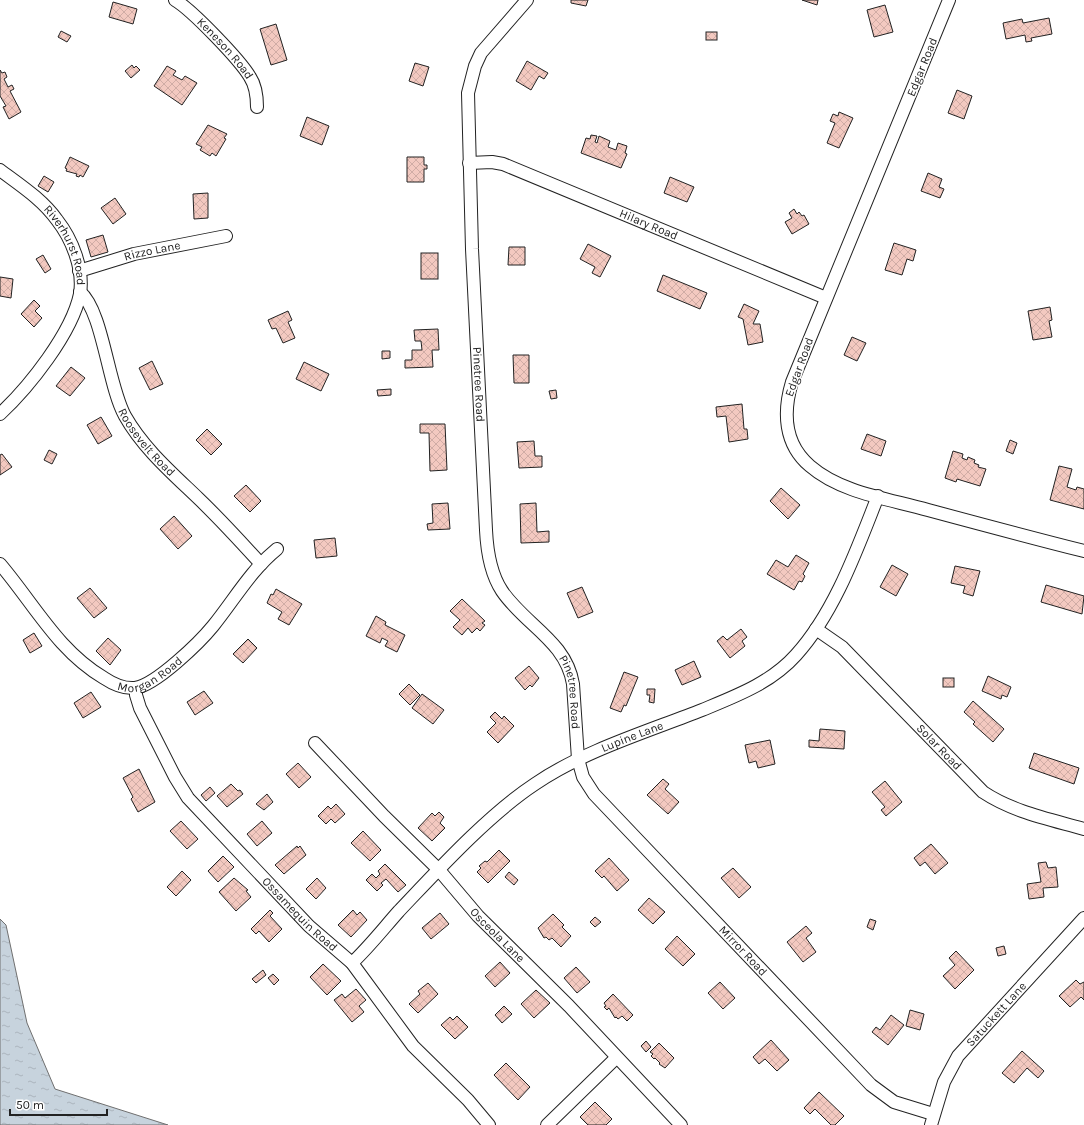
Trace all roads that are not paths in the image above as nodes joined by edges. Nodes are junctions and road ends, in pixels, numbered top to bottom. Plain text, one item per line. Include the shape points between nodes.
1 (527, 0) edge
2 (949, 0) edge
3 (177, 1) edge
4 (257, 107) dead end
5 (469, 163) junction
6 (0, 170) edge
7 (226, 236) dead end
8 (79, 272) junction
9 (80, 292) junction
10 (826, 298) junction
11 (0, 414) edge
12 (878, 496) junction
13 (277, 549) dead end
14 (1084, 552) edge
15 (0, 564) edge
16 (261, 564) junction
17 (816, 629) junction
18 (136, 688) junction
19 (316, 743) dead end
20 (578, 759) junction
21 (1084, 829) edge
22 (439, 870) junction
23 (1084, 918) edge
24 (352, 963) junction
25 (616, 1058) junction
26 (932, 1120) edge
27 (552, 1123) edge
28 (489, 1125) edge
29 (681, 1125) edge

1 - 5 street, Pinetree Road via 490,42 475,66 468,93
2 - 10 street, Edgar Road
3 - 4 street, Keneson Road via 245,69 255,87
5 - 10 street, Hilary Road via 503,164
5 - 20 street, Pinetree Road via 485,522 489,557 502,591 566,660 573,684
6 - 8 street, Riverhurst Road via 39,200 57,219 72,244
7 - 8 street, Rizzo Lane via 134,254
8 - 9 street, Riverhurst Road
9 - 11 street, Riverhurst Road via 74,313 56,346 29,383
9 - 16 street, Roosevelt Road via 93,309 113,386 133,428 157,457
10 - 12 street, Edgar Road via 792,382 786,413 788,428 792,443 810,466 837,483
12 - 14 street, Edgar Road
12 - 17 street, Lupine Lane via 851,563
13 - 16 street, Morgan Road
15 - 18 street, Morgan Road via 53,633 78,660 114,684
16 - 18 street, Morgan Road via 202,639 172,665
17 - 20 street, Lupine Lane via 784,668 754,688
17 - 21 street, Solar Road via 842,646 983,792 1026,813
18 - 24 street, Ossamequin Road via 140,708 188,798 304,920
19 - 22 street, Osceola Lane
20 - 22 street, Lupine Lane via 528,789
20 - 26 street, Mirror Road via 583,777 594,794 871,1085 894,1102
22 - 24 street, Lupine Lane
22 - 25 street, Osceola Lane via 478,916 569,1006
23 - 26 street, Satuckett Lane via 958,1056 944,1082
24 - 28 street, Ossamequin Road via 412,1046 468,1100
25 - 27 street
25 - 29 street, Osceola Lane

